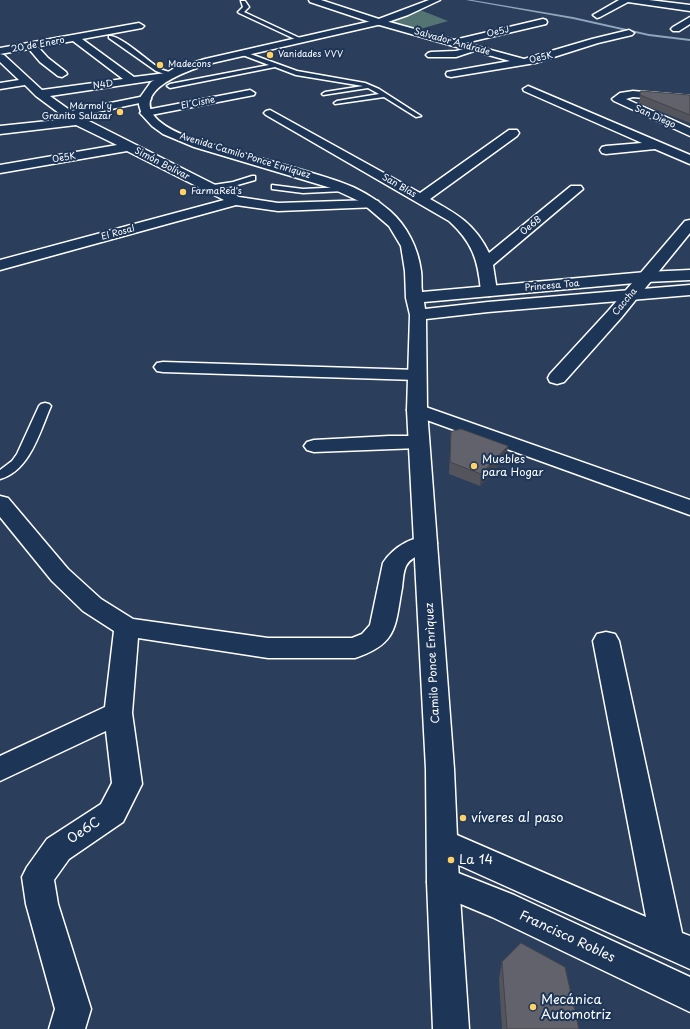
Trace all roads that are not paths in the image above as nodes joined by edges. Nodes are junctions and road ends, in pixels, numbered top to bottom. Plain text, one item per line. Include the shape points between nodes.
1 (313, 0) edge
2 (436, 0) edge
3 (626, 0) edge
4 (630, 0) edge
5 (243, 2) dead end
6 (690, 8) edge
7 (597, 15) dead end
8 (690, 20) edge
9 (336, 22) dead end
10 (379, 22) junction
11 (543, 22) dead end
12 (86, 25) dead end
13 (139, 26) dead end
14 (352, 28) junction
15 (676, 29) dead end
16 (629, 33) dead end
17 (97, 34) junction
18 (111, 37) dead end
19 (76, 38) junction
20 (301, 40) junction
21 (454, 42) junction
22 (32, 46) junction
23 (476, 48) junction
24 (0, 51) edge
25 (242, 53) junction
26 (431, 55) dead end
27 (44, 60) junction
28 (4, 61) edge
29 (524, 62) junction
30 (276, 66) junction
31 (62, 74) dead end
32 (451, 74) dead end
33 (169, 79) junction
34 (132, 81) junction
35 (26, 82) junction
36 (0, 86) edge
37 (370, 87) junction
38 (528, 89) dead end
39 (250, 93) dead end
40 (40, 94) junction
41 (325, 94) dead end
42 (385, 95) junction
43 (145, 99) junction
44 (690, 99) edge
45 (336, 103) dead end
46 (146, 113) junction
47 (270, 113) dead end
48 (418, 116) dead end
49 (73, 118) junction
50 (0, 130) edge
51 (690, 132) edge
52 (513, 133) dead end
53 (128, 146) junction
54 (656, 146) junction
55 (606, 150) dead end
56 (690, 160) edge
57 (256, 161) junction
58 (0, 168) edge
59 (210, 188) junction
60 (275, 188) dead end
61 (344, 188) junction
62 (576, 189) dead end
63 (421, 199) junction
64 (236, 201) junction
65 (373, 204) junction
66 (690, 224) edge
67 (486, 263) junction
68 (0, 265) edge
69 (690, 275) edge
70 (646, 277) junction
71 (690, 290) edge
72 (489, 291) junction
73 (630, 295) junction
74 (416, 306) junction
75 (163, 366) dead end
76 (417, 375) junction
77 (557, 378) dead end
78 (45, 406) dead end
79 (417, 410) junction
80 (419, 442) junction
81 (314, 446) dead end
82 (0, 475) edge
83 (0, 503) edge
84 (690, 508) edge
85 (426, 543) junction
86 (126, 627) junction
87 (606, 641) dead end
88 (118, 713) junction
89 (0, 769) edge
90 (443, 843) junction
91 (443, 882) junction
92 (679, 948) edge
93 (690, 995) edge
94 (66, 1029) edge
95 (452, 1029) edge

1 - 10 street, Salvador Andrade
2 - 10 street
3 - 7 street
4 - 6 street
5 - 20 lane via 246,7 241,12
8 - 15 street
9 - 14 street
10 - 14 street
10 - 21 street, Salvador Andrade
11 - 21 street, Oe5J
12 - 17 street
13 - 17 street, 20 de Enero
14 - 20 street
16 - 29 street, Oe5K
17 - 19 street, 20 de Enero
18 - 33 lane
19 - 22 street, 20 de Enero
19 - 34 street, 20 de Enero
20 - 25 street
21 - 23 street, Salvador Andrade
22 - 24 street, 20 de Enero
22 - 27 street
23 - 26 street via 461,53
23 - 29 street, Salvador Andrade
25 - 30 lane
25 - 33 street via 196,64
27 - 28 street
27 - 31 street
28 - 35 street, Simón Bolívar
29 - 32 street, Oe5K
30 - 33 lane
30 - 37 lane via 296,73
33 - 34 street, N4D
33 - 43 street via 155,84
34 - 40 street, N4D
35 - 36 street
35 - 40 street, Simón Bolívar
37 - 41 lane
37 - 42 lane
38 - 54 street
39 - 46 street, El Cisne
40 - 49 street, Simón Bolívar
42 - 45 lane
42 - 48 lane
43 - 46 street
43 - 49 street
44 - 51 street, San Diego via 633,94 620,98 620,101
46 - 57 street, Avenida Camilo Ponce Enríquez via 156,124 183,138
47 - 63 street, San Blas
49 - 50 street
49 - 53 street, Simón Bolívar
52 - 63 street
53 - 58 street, Oe5K
53 - 59 street, Simón Bolívar
54 - 55 street
54 - 56 street
57 - 59 lane via 252,171 255,180
57 - 61 street, Avenida Camilo Ponce Enríquez
59 - 64 street, Simón Bolívar
60 - 61 lane via 303,191
61 - 65 street, Avenida Camilo Ponce Enríquez
62 - 67 street, Oe6B
63 - 67 street, San Blas via 454,218 466,229 476,242
64 - 65 street, Simón Bolívar via 278,207
64 - 68 street, El Rosal
65 - 74 street, Avenida Camilo Ponce Enríquez via 395,224 408,246
66 - 70 street, Caccha
67 - 72 street, San Blas
69 - 70 street, Princesa Toa
70 - 72 street, Princesa Toa
70 - 73 street, Caccha
71 - 73 street, Princesa Toa
72 - 74 street, Princesa Toa
73 - 74 street, Princesa Toa via 488,307
73 - 77 street, Caccha
74 - 76 street, Camilo Ponce Enrìquez
75 - 76 street
76 - 79 street, Camilo Ponce Enrìquez
78 - 82 lane via 19,460 8,472
79 - 80 street, Camilo Ponce Enrìquez
79 - 84 street
80 - 81 street
80 - 85 street, Camilo Ponce Enrìquez
83 - 86 street via 60,575 92,605
85 - 86 street via 408,551 395,563 382,628 371,641 355,648 268,648
85 - 90 street, Camilo Ponce Enrìquez
86 - 88 street, Oe6C
87 - 92 street
88 - 89 street
88 - 94 street, Oe6C via 127,784 112,813 58,849 38,877 42,904 73,1009
90 - 91 street, Camilo Ponce Enrìquez
90 - 92 street
91 - 93 street, Francisco Robles via 503,906
91 - 95 street, Camilo Ponce Enrìquez

